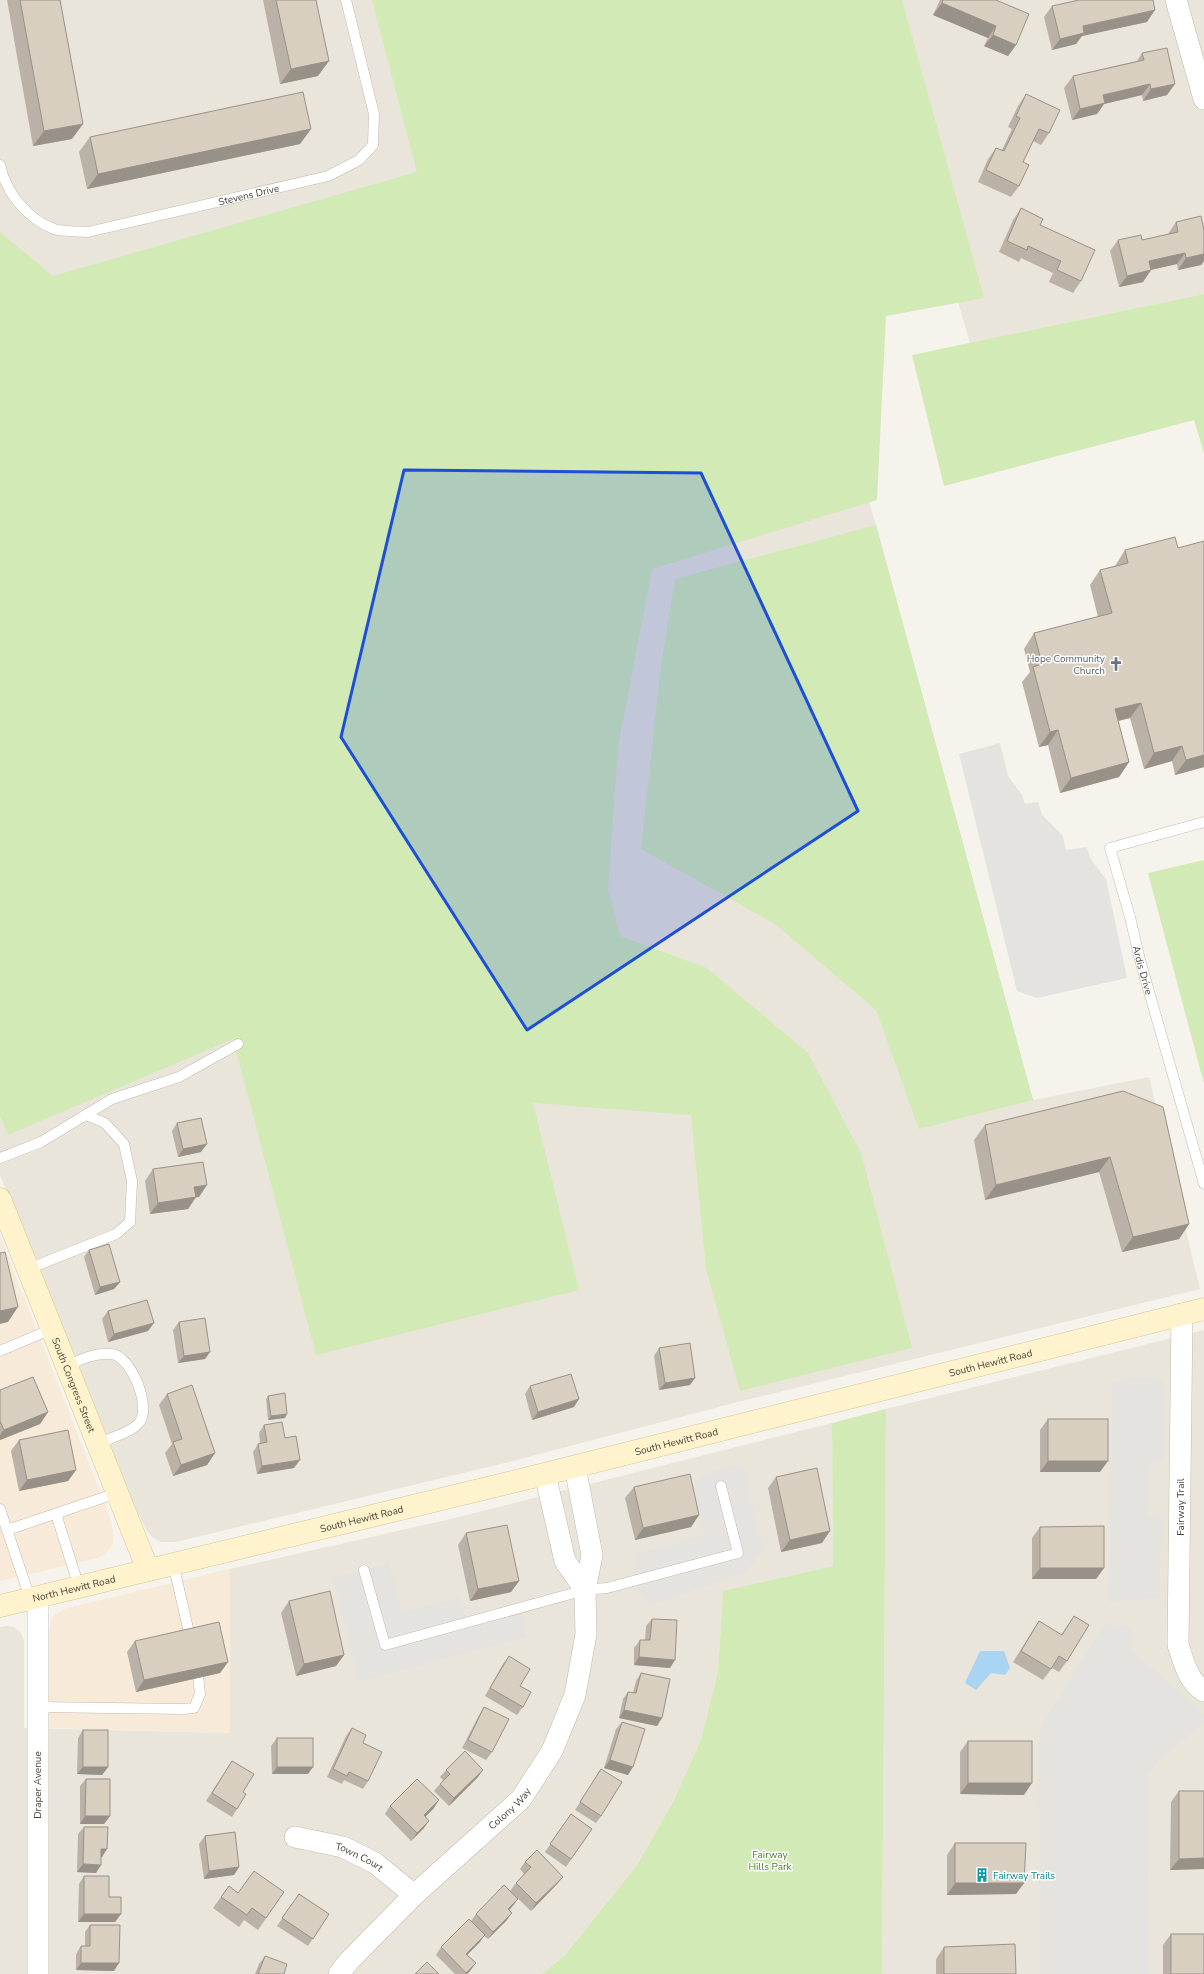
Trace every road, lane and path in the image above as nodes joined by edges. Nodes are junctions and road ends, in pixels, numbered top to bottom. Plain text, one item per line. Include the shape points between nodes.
1 (346, 0) edge
2 (1176, 0) edge
3 (1204, 99) edge
4 (0, 165) edge
5 (1204, 822) edge
6 (238, 1044) dead end
7 (86, 1115) junction
8 (0, 1158) edge
9 (1204, 1184) edge
10 (0, 1200) edge
11 (28, 1269) junction
12 (1204, 1309) edge
13 (1182, 1314) junction
14 (52, 1329) junction
15 (0, 1351) edge
16 (67, 1366) junction
17 (98, 1444) junction
18 (575, 1466) junction
19 (545, 1474) junction
20 (721, 1486) dead end
21 (117, 1494) junction
22 (0, 1509) edge
23 (56, 1514) junction
24 (7, 1530) junction
25 (173, 1564) junction
26 (148, 1570) junction
27 (364, 1570) dead end
28 (79, 1587) junction
29 (586, 1590) junction
30 (34, 1597) junction
31 (0, 1606) edge
32 (190, 1637) edge
33 (198, 1676) edge
34 (1204, 1691) edge
35 (37, 1707) junction
36 (295, 1837) dead end
37 (414, 1895) junction
38 (38, 1974) edge
39 (339, 1974) edge

1 - 4 lane, Stevens Drive via 374,114 373,145 359,160 328,176 88,232 54,229 31,216 12,195
2 - 3 street
5 - 9 lane, Ardis Drive via 1110,848
6 - 7 lane via 179,1077 112,1099
7 - 8 lane via 41,1142
7 - 11 lane via 105,1123 124,1144 132,1181 130,1222 116,1234
10 - 11 main road, South Congress Street
11 - 14 main road, South Congress Street
12 - 13 main road, South Hewitt Road
13 - 18 main road, South Hewitt Road
13 - 34 street, Fairway Trail via 1178,1645 1196,1687
14 - 15 lane
14 - 16 main road, South Congress Street
16 - 17 main road, South Congress Street
16 - 17 lane via 86,1358 111,1354 121,1356 130,1366 143,1402 143,1414 139,1423 131,1429
17 - 21 main road, South Congress Street
18 - 19 main road, South Hewitt Road
18 - 29 street, Colony Way via 592,1555
19 - 25 main road, South Hewitt Road
19 - 29 street via 565,1561
20 - 29 lane via 738,1553 607,1588
21 - 23 lane
21 - 26 main road, South Congress Street
22 - 24 lane
23 - 24 lane
23 - 28 lane
24 - 30 lane
25 - 26 main road, South Hewitt Road
25 - 32 lane
26 - 28 main road, North Hewitt Road
27 - 29 lane via 385,1645
28 - 30 main road, North Hewitt Road
29 - 37 street, Colony Way via 586,1634 575,1695 552,1751 521,1799
30 - 31 main road, North Hewitt Road
30 - 35 street, Draper Avenue
33 - 35 lane via 200,1694 194,1708
35 - 38 street, Draper Avenue
36 - 37 street, Town Court via 343,1847 375,1863
37 - 39 street, Colony Way

